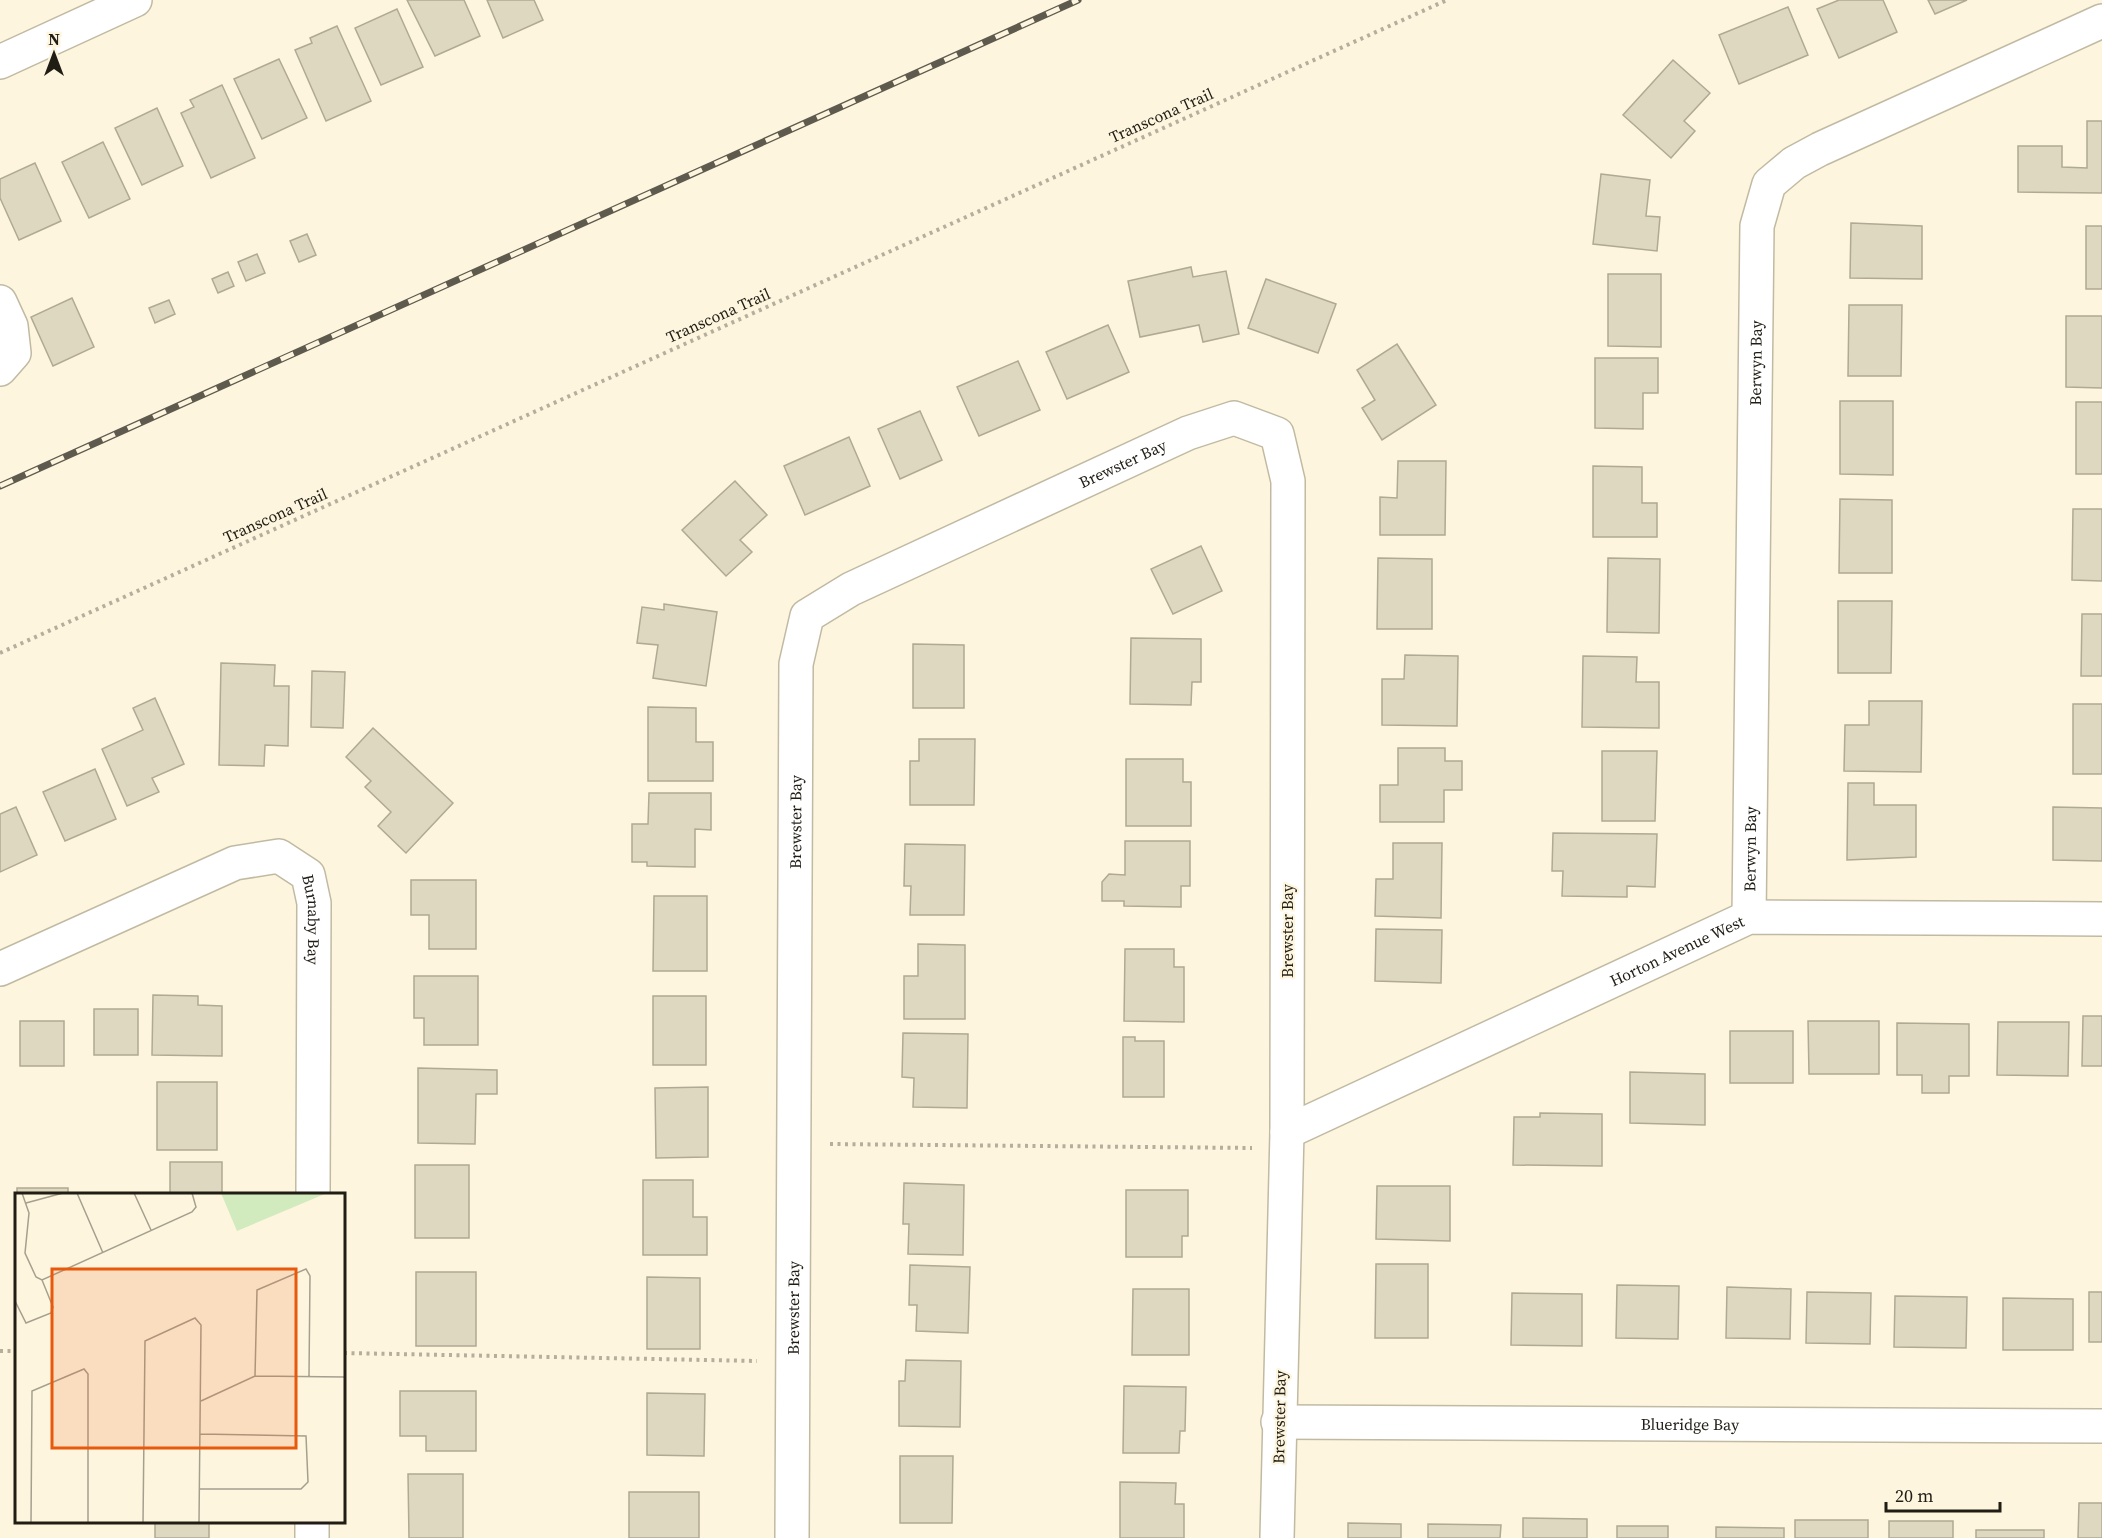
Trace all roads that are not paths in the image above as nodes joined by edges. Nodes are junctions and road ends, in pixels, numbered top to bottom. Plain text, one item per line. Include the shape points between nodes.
1 (135, 0) edge
2 (2102, 21) edge
3 (0, 62) edge
4 (0, 302) edge
5 (0, 369) edge
6 (1749, 917) junction
7 (2102, 918) edge
8 (0, 969) edge
9 (1286, 1140) junction
10 (313, 1193) edge
11 (1278, 1422) junction
12 (2102, 1426) edge
13 (792, 1538) edge
14 (1277, 1538) edge

1 - 3 street
2 - 6 street, Berwyn Bay via 1820,149 1794,163 1769,184 1757,226
4 - 5 street via 10,326 14,353
6 - 7 street, Horton Avenue West
6 - 9 street, Horton Avenue West
8 - 10 street, Burnaby Bay via 236,863 279,856 308,875 315,903
9 - 11 street, Brewster Bay
9 - 13 street, Brewster Bay via 1288,481 1277,434 1234,418 1166,443 852,589 807,616 796,664
11 - 12 street, Blueridge Bay
11 - 14 street, Brewster Bay

